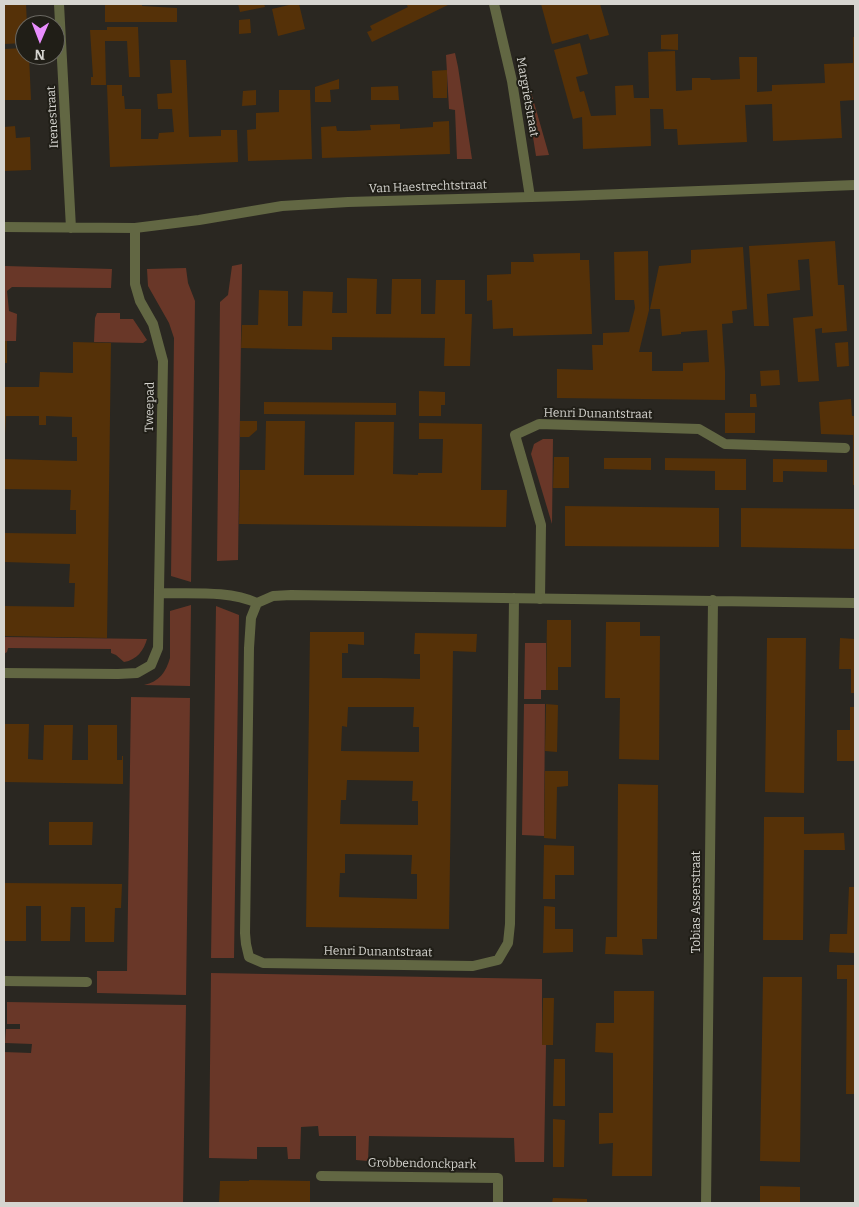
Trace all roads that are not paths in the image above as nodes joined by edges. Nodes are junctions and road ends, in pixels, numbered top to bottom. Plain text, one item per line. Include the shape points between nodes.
1 (60, 4) edge
2 (494, 4) edge
3 (855, 184) edge
4 (530, 196) junction
5 (4, 227) edge
6 (71, 228) junction
7 (135, 228) junction
8 (845, 448) dead end
9 (159, 593) junction
10 (514, 598) junction
11 (540, 598) junction
12 (713, 600) junction
13 (855, 603) edge
14 (257, 604) junction
15 (4, 673) edge
16 (4, 981) edge
17 (87, 982) dead end
18 (321, 1176) dead end
19 (498, 1203) edge
20 (706, 1203) edge

1 - 6 street, Irenestraat
2 - 4 street, Margrietstraat via 512,81
3 - 4 street, Van Haestrechtstraat
4 - 7 street, Van Haestrechtstraat via 282,206
5 - 6 street, Van Haestrechtstraat
6 - 7 street, Van Haestrechtstraat
7 - 9 street, Tweepad via 135,284 153,324 163,361
8 - 11 street, Henri Dunantstraat via 725,444 699,429 539,424 515,435 541,525
9 - 14 street via 244,597
9 - 15 street, Tweepad via 158,648 151,665 137,672 118,674
10 - 11 street
10 - 14 street via 291,595 273,596
10 - 14 street, Henri Dunantstraat via 508,944 498,960 473,966 263,963 249,957 245,933 249,648 251,618
11 - 12 street
12 - 13 street
12 - 20 street, Tobias Asserstraat
16 - 17 street
18 - 19 street, Grobbendonckpark via 498,1178

